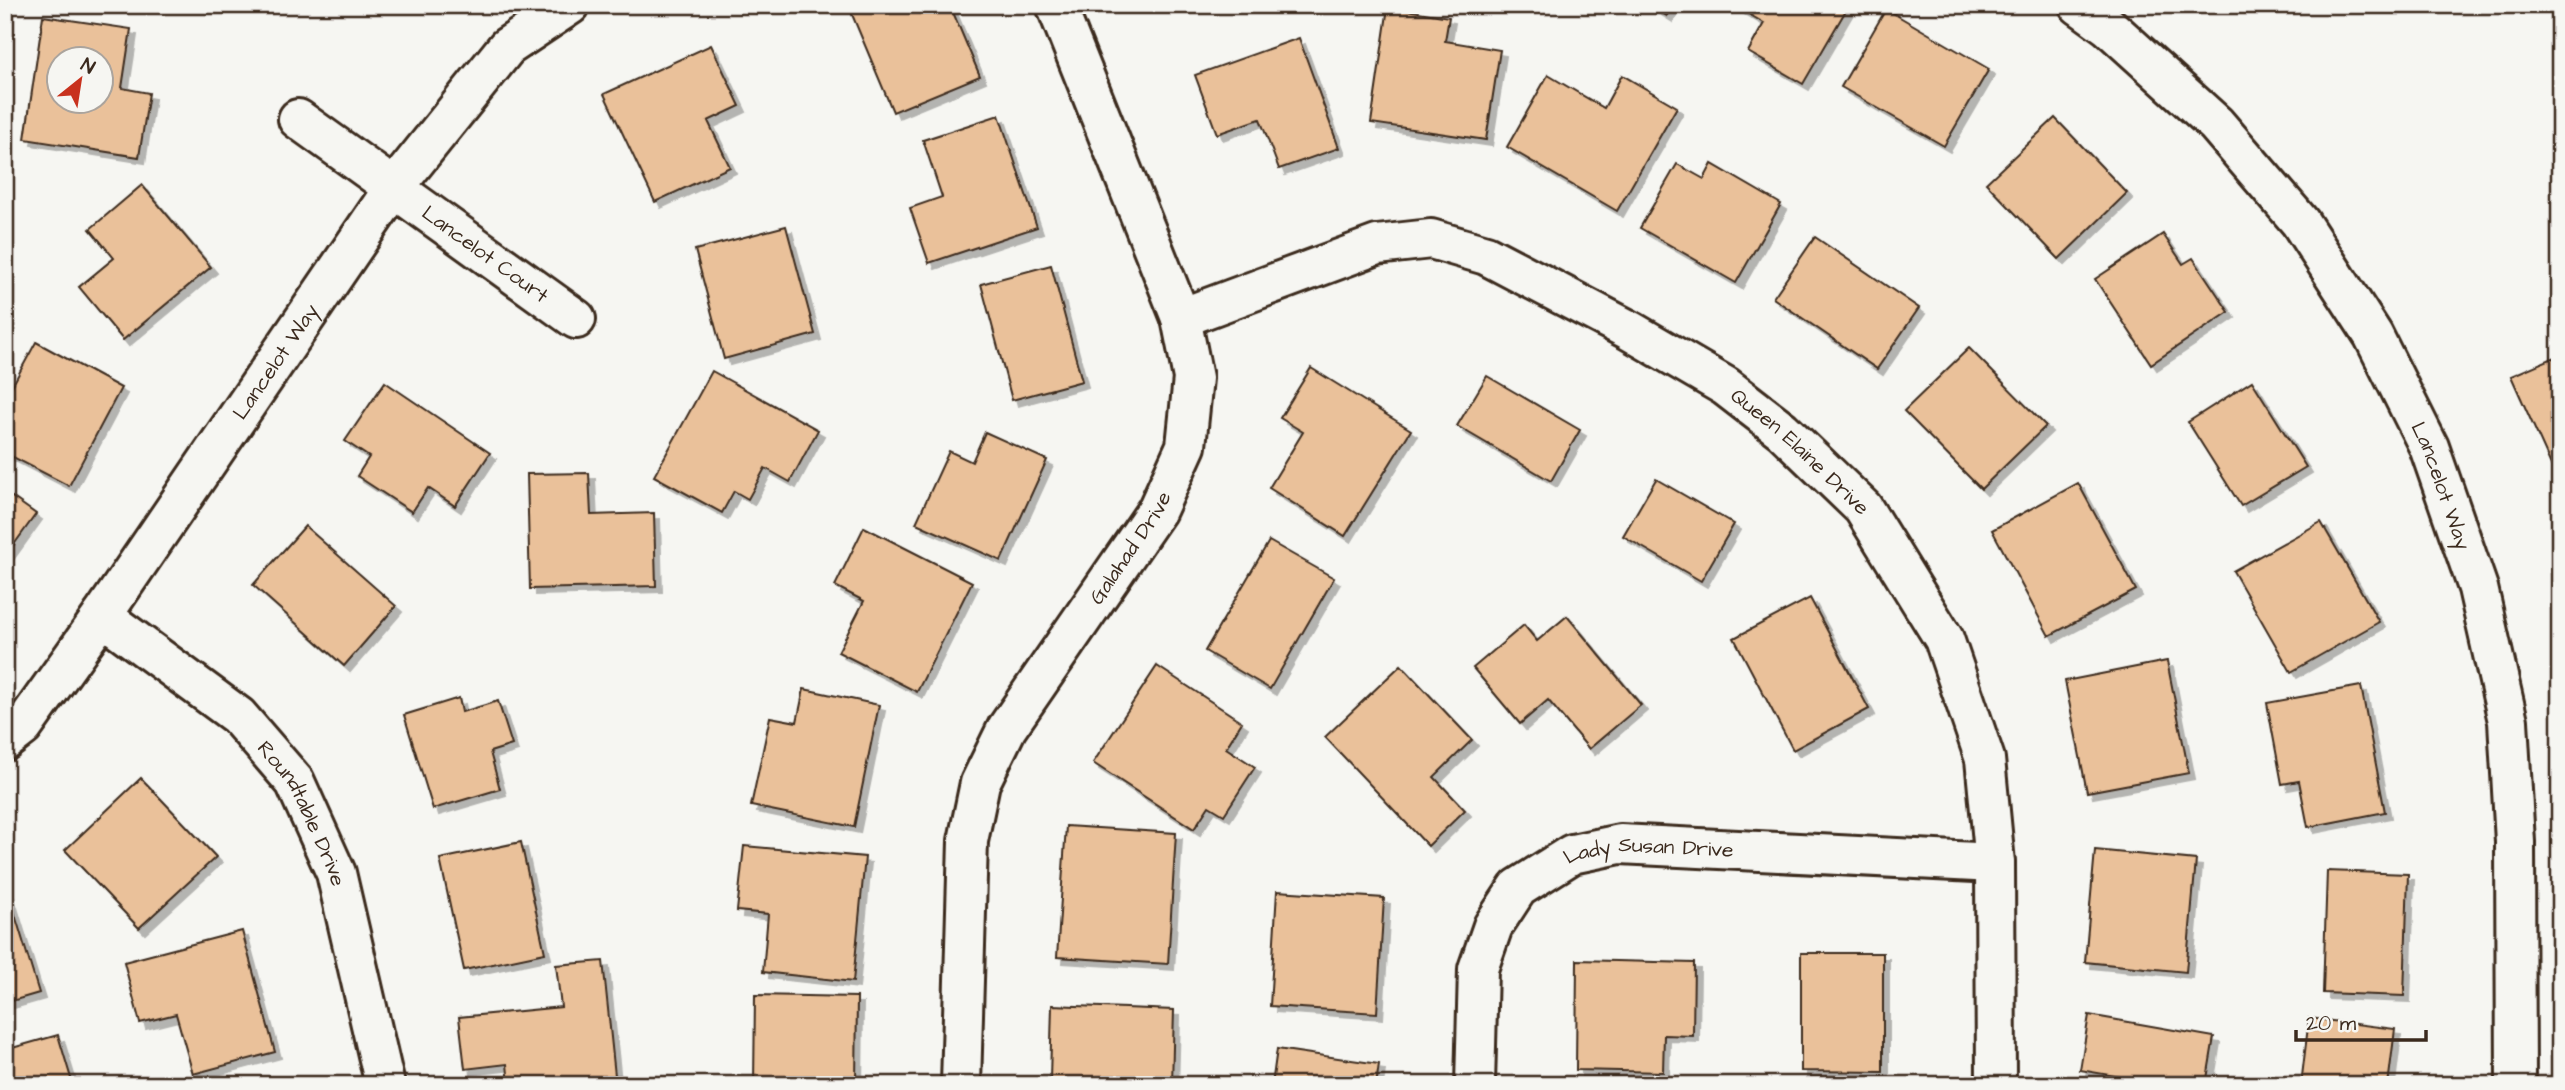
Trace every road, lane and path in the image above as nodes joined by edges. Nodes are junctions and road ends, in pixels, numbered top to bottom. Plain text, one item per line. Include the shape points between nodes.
1 (570, 5) edge
2 (1056, 5) edge
3 (2079, 5) edge
4 (298, 119) dead end
5 (393, 189) junction
6 (1181, 318) junction
7 (576, 319) dead end
8 (102, 616) junction
9 (5, 741) edge
10 (1995, 863) junction
11 (386, 1085) edge
12 (961, 1085) edge
13 (1475, 1085) edge
14 (1996, 1085) edge
15 (2516, 1085) edge

1 - 5 street, Lancelot Way via 507,47
2 - 6 street, Galahad Drive
3 - 15 street, Lancelot Way via 2216,124 2300,222 2374,335 2428,447 2478,588 2508,721 2515,842
4 - 5 street, Lancelot Court
5 - 7 street, Lancelot Court
5 - 8 street, Lancelot Way
6 - 10 street, Queen Elaine Drive via 1377,245 1431,239 1486,255 1725,386 1782,430 1863,508 1944,639 1985,759
6 - 12 street, Galahad Drive via 1193,378 1186,446 1157,510 1007,729 981,783 968,841
8 - 9 street, Lancelot Way via 23,727
8 - 11 street, Roundtable Drive via 237,716 295,782 336,873
10 - 13 street, Lady Susan Drive via 1620,844 1572,854 1518,888 1493,926 1478,969
10 - 14 street, Queen Elaine Drive

